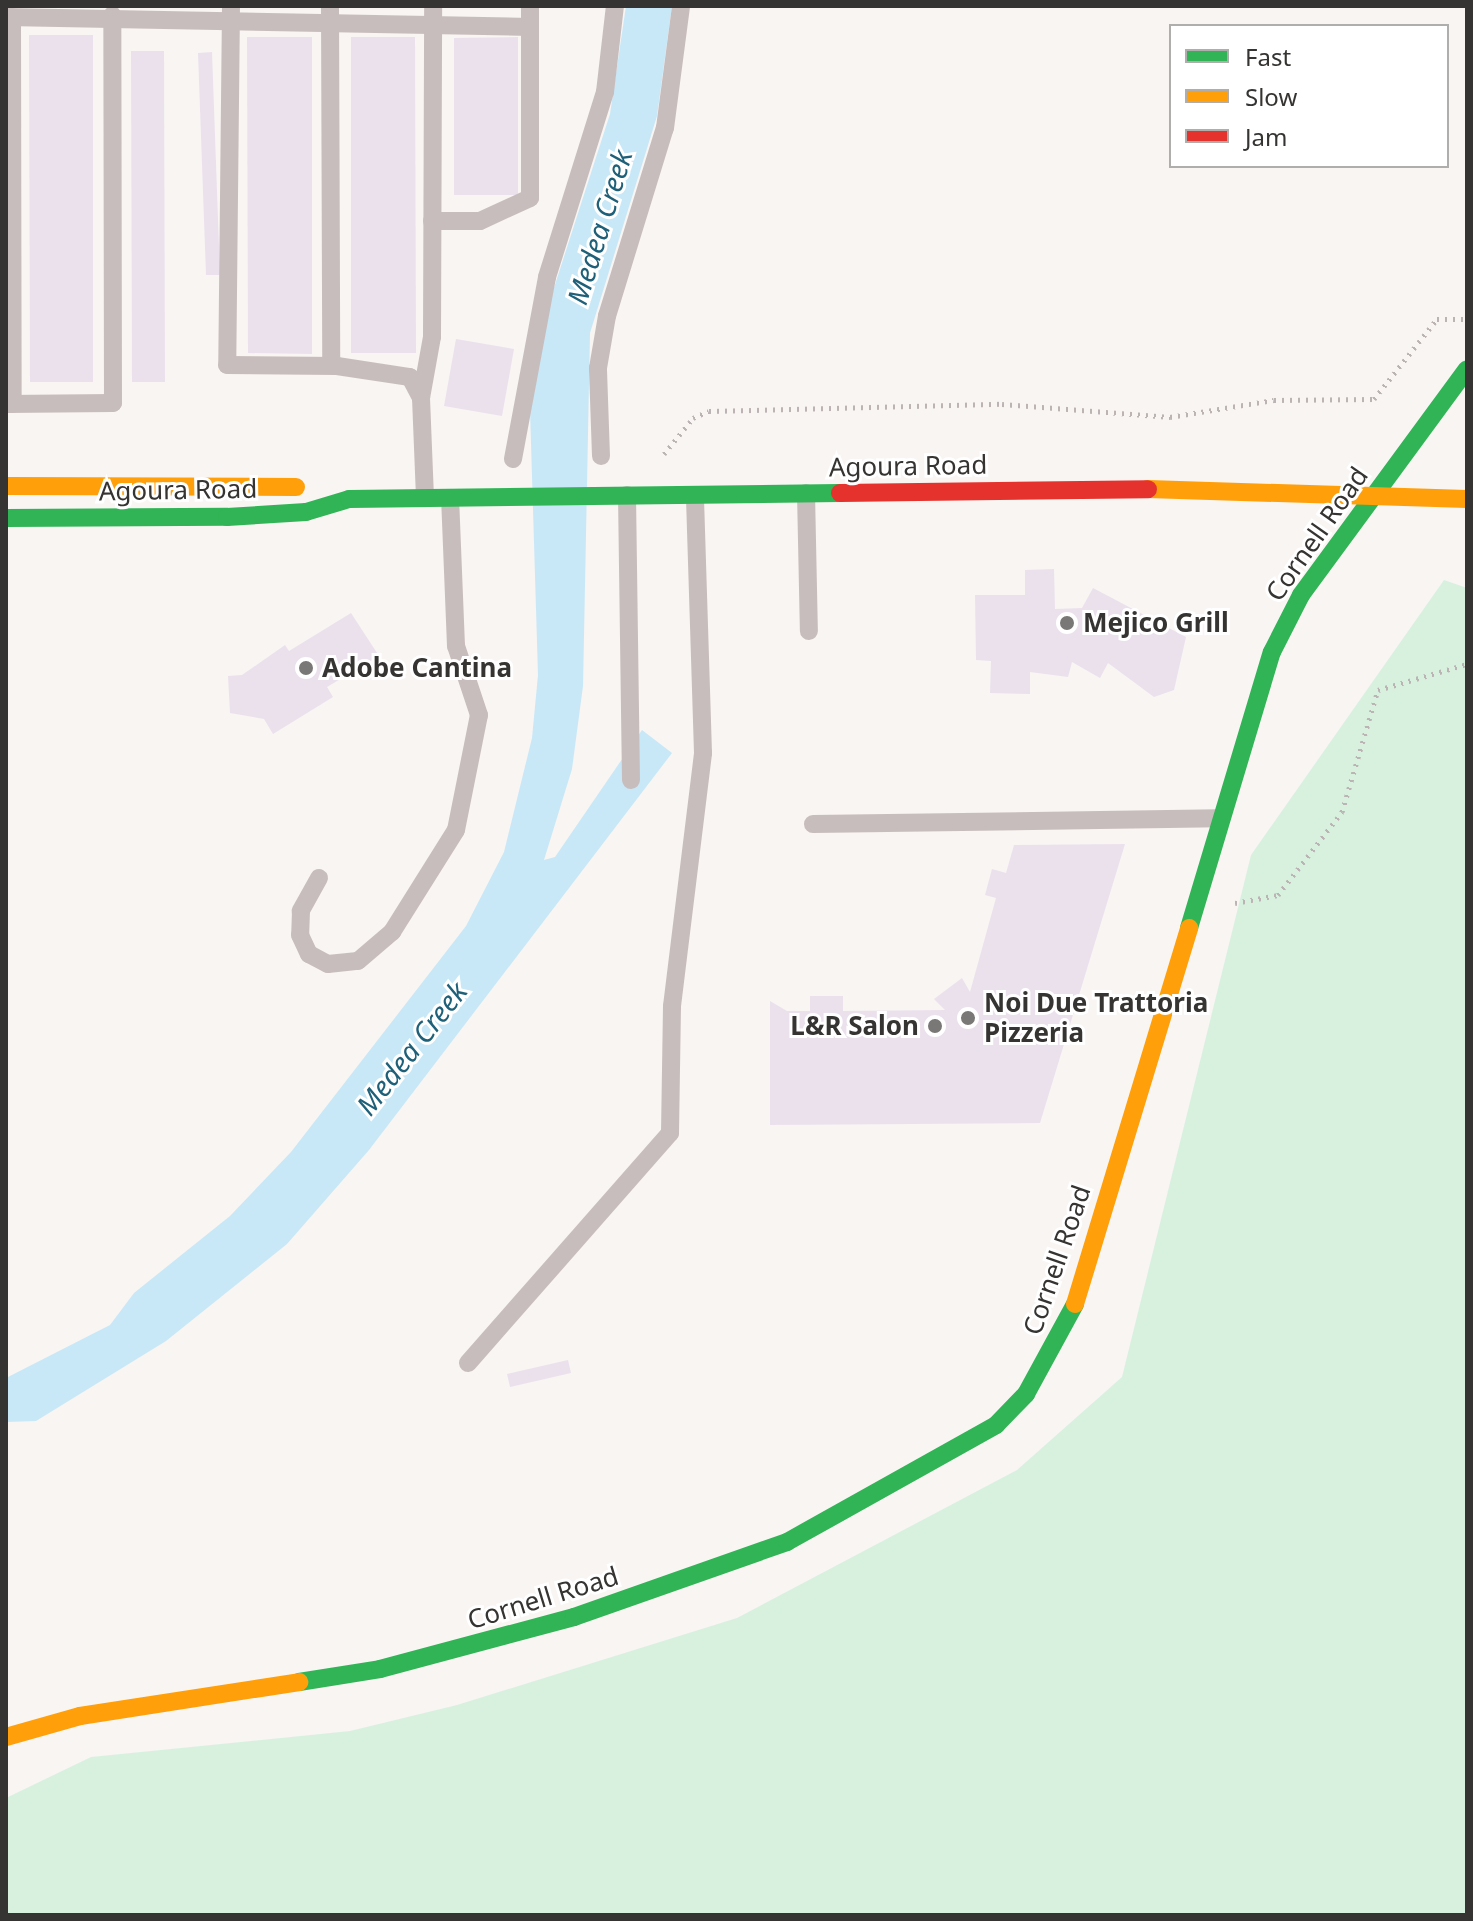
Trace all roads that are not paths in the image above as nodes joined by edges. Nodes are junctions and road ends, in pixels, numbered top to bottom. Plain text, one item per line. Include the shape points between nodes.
1 (530, 6) edge
2 (615, 6) edge
3 (681, 6) edge
4 (112, 15) junction
5 (330, 15) edge
6 (230, 16) edge
7 (433, 16) edge
8 (9, 17) edge
9 (530, 27) junction
10 (432, 221) junction
11 (331, 365) junction
12 (1467, 369) edge
13 (421, 398) junction
14 (9, 404) edge
15 (601, 456) dead end
16 (513, 459) dead end
17 (6, 486) edge
18 (806, 493) junction
19 (1374, 493) junction
20 (627, 495) junction
21 (695, 496) junction
22 (425, 498) junction
23 (450, 498) junction
24 (349, 499) junction
25 (1467, 499) edge
26 (6, 518) edge
27 (809, 631) dead end
28 (631, 780) dead end
29 (1218, 818) junction
30 (813, 824) dead end
31 (319, 878) dead end
32 (468, 1363) dead end
33 (6, 1737) edge

1 - 9 lane
2 - 16 lane via 605,92 547,277
3 - 15 lane via 665,128 607,316 598,368
4 - 6 lane
4 - 8 lane
4 - 14 lane via 113,403
5 - 6 lane
5 - 7 lane
5 - 11 lane
6 - 11 lane via 227,365
7 - 9 lane
7 - 10 lane
8 - 14 lane
9 - 10 lane via 530,198 480,221
10 - 13 lane via 432,337
11 - 13 lane via 410,377
12 - 19 street, Cornell Road
13 - 22 lane
17 - 24 street, Agoura Road via 303,487
18 - 19 street, Agoura Road
18 - 21 street, Agoura Road
18 - 27 lane
19 - 25 street, Agoura Road
19 - 29 street, Cornell Road via 1301,595 1272,652
20 - 21 street, Agoura Road
20 - 23 street, Agoura Road
20 - 28 lane
21 - 32 lane via 703,753 672,1006 670,1133
22 - 23 street, Agoura Road
22 - 24 street, Agoura Road
23 - 31 lane via 456,646 479,715 456,830 392,932 358,961 328,964 309,954 300,935 301,911
24 - 26 street, Agoura Road via 306,512 243,516
29 - 30 lane
29 - 33 street, Cornell Road via 1074,1308 1035,1381 996,1425 787,1542 574,1617 380,1669 80,1716

